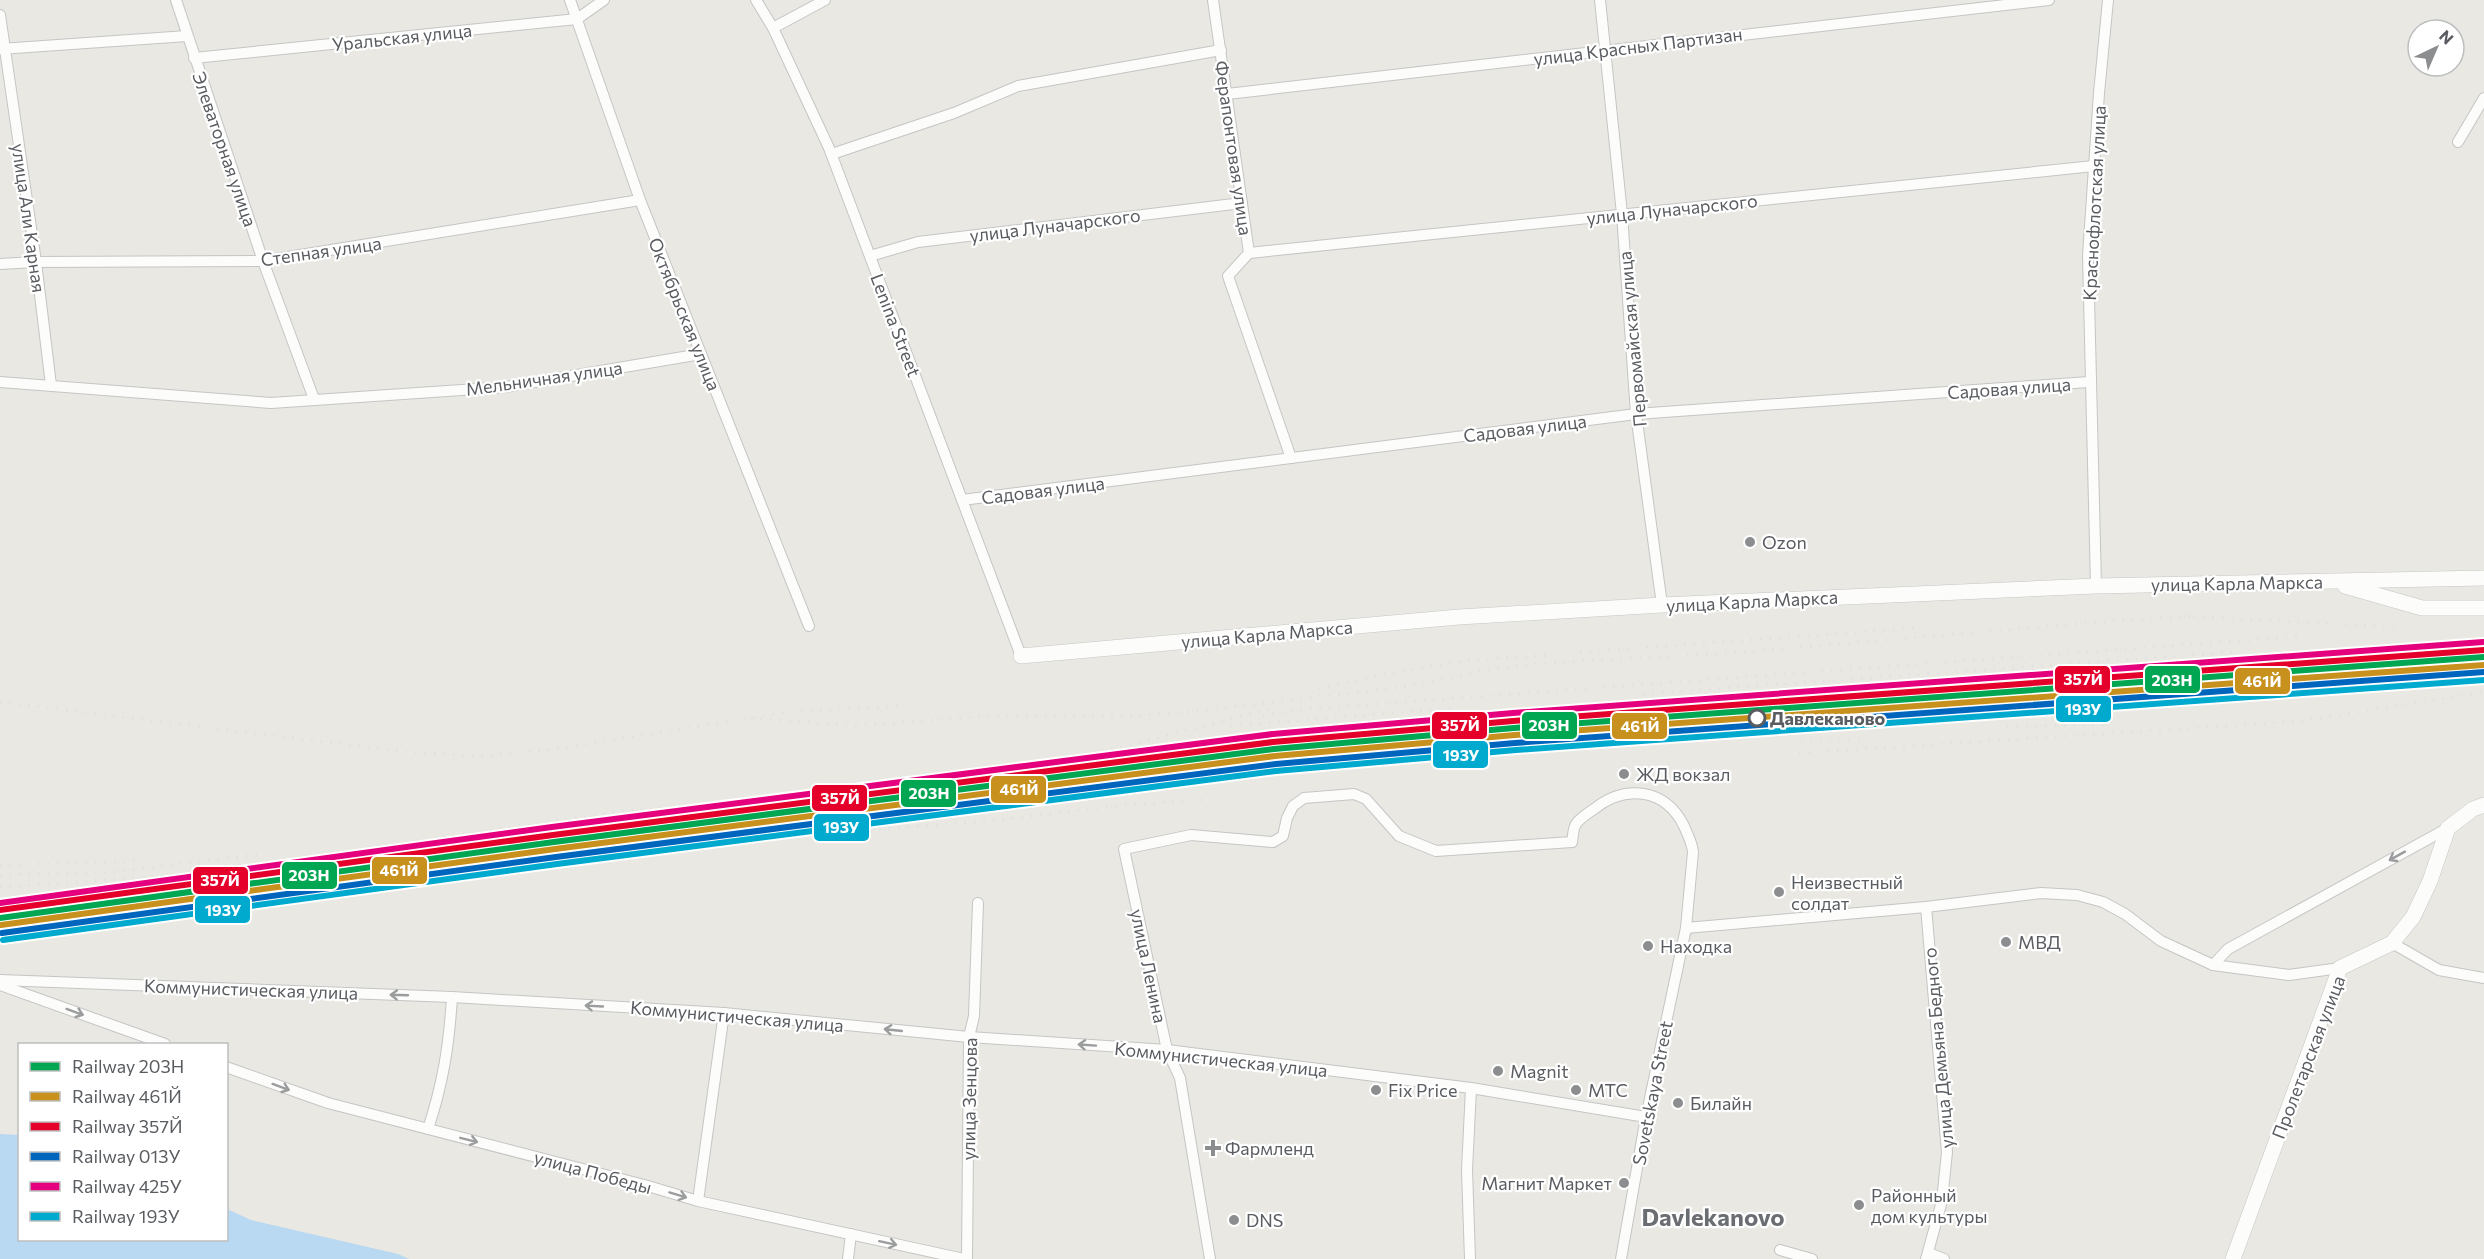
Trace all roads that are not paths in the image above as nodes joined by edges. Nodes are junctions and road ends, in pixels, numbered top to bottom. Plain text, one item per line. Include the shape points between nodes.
1 (176, 0) edge
2 (570, 0) edge
3 (604, 0) edge
4 (756, 0) edge
5 (825, 0) edge
6 (1213, 0) edge
7 (1600, 0) edge
8 (2049, 0) edge
9 (2108, 0) edge
10 (0, 15) edge
11 (577, 19) junction
12 (773, 28) junction
13 (187, 36) junction
14 (3, 49) edge
15 (1606, 49) junction
16 (1221, 50) junction
17 (194, 58) junction
18 (1227, 94) junction
19 (2484, 98) edge
20 (2458, 142) dead end
21 (832, 154) junction
22 (2094, 166) junction
23 (640, 200) junction
24 (1242, 202) junction
25 (1622, 214) junction
26 (1249, 253) junction
27 (870, 256) junction
28 (263, 261) junction
29 (36, 262) junction
30 (0, 264) edge
31 (701, 354) junction
32 (0, 382) edge
33 (2089, 382) junction
34 (51, 385) junction
35 (314, 399) junction
36 (1636, 414) junction
37 (1291, 458) junction
38 (962, 500) junction
39 (2484, 578) edge
40 (2328, 582) junction
41 (2096, 586) junction
42 (1662, 605) junction
43 (2484, 608) edge
44 (809, 626) dead end
45 (1022, 656) joint
46 (2484, 805) edge
47 (2448, 828) junction
48 (1124, 849) joint
49 (978, 903) dead end
50 (1926, 907) junction
51 (1686, 928) junction
52 (2392, 943) junction
53 (2213, 965) junction
54 (2340, 968) junction
55 (2484, 978) edge
56 (0, 980) edge
57 (60, 982) junction
58 (0, 985) edge
59 (452, 997) junction
60 (55, 1005) junction
61 (724, 1013) junction
62 (969, 1037) junction
63 (162, 1043) edge
64 (1167, 1050) junction
65 (228, 1068) edge
66 (1471, 1088) junction
67 (1646, 1117) junction
68 (428, 1129) junction
69 (698, 1201) junction
70 (851, 1234) junction
71 (1780, 1250) dead end
72 (1927, 1256) edge
73 (848, 1259) edge
74 (965, 1259) edge
75 (1210, 1259) edge
76 (1470, 1259) edge
77 (1620, 1259) edge
78 (1812, 1259) edge
79 (1944, 1259) edge
80 (2233, 1259) edge

1 - 13 street, Элеваторная улица
2 - 11 street, Октябрьская улица
3 - 11 street, Уральская улица
4 - 12 street, Lenina Street
5 - 12 street
6 - 16 street, Ферапонтовая улица
7 - 15 street, Первомайская улица
8 - 15 street, улица Красных Партизан
9 - 22 street, Краснофлотская улица
10 - 14 street, улица Али Карная
11 - 17 street, Уральская улица
11 - 23 street, Октябрьская улица
12 - 21 street, Lenina Street
13 - 14 street
13 - 17 street, Элеваторная улица
14 - 29 street, улица Али Карная
15 - 18 street, улица Красных Партизан
15 - 25 street, Первомайская улица
16 - 18 street, Ферапонтовая улица
16 - 21 street via 1018,86 954,113
17 - 28 street, Элеваторная улица
18 - 24 street, Ферапонтовая улица
19 - 20 street
21 - 27 street, Lenina Street
22 - 25 street, улица Луначарского
22 - 33 street, Краснофлотская улица via 2088,256
23 - 28 street, Степная улица
23 - 31 street, Октябрьская улица
24 - 26 street, Ферапонтовая улица
24 - 27 street, улица Луначарского via 918,242
25 - 26 street, улица Луначарского
25 - 36 street, Первомайская улица
26 - 37 street, Ферапонтовая улица via 1228,276
27 - 38 street, Lenina Street
28 - 29 street, Степная улица
28 - 35 street, Элеваторная улица
29 - 30 street, Степная улица
29 - 34 street, улица Али Карная
31 - 35 street, Мельничная улица via 506,387
31 - 44 street, Октябрьская улица
32 - 34 street
33 - 36 street, Садовая улица
33 - 41 street, Краснофлотская улица
34 - 35 street via 271,403
36 - 37 street, Садовая улица
36 - 42 street, Первомайская улица
37 - 38 street, Садовая улица
38 - 45 street, Lenina Street
39 - 40 street, улица Карла Маркса
40 - 41 street, улица Карла Маркса
40 - 43 street via 2422,608
41 - 42 street, улица Карла Маркса
42 - 45 street, улица Карла Маркса via 1459,617
46 - 47 street
47 - 52 street, Пролетарская улица via 2430,882 2413,917
47 -> 53 street via 2228,950
48 - 51 street, Sovetskaya Street via 1191,835 1273,842 1283,836 1293,806 1304,798 1354,794 1366,799 1399,836 1436,851 1572,842 1575,824 1606,800 1641,792 1665,803 1679,818 1692,843
48 - 64 street, улица Ленина
49 - 62 street, улица Зенцова via 974,1016
50 - 51 street
50 - 53 street via 2041,893 2077,895 2103,902 2161,940
50 - 72 street, улица Демьяна Бедного via 1947,1152 1942,1201
51 - 67 street, Sovetskaya Street
52 - 54 street, Пролетарская улица
52 - 55 street via 2439,970
53 - 54 street via 2289,975
54 - 80 street, Пролетарская улица
56 - 57 street, Коммунистическая улица
59 -> 57 street, Коммунистическая улица
57 - 60 street via 52,994
58 - 60 street
61 -> 59 street, Коммунистическая улица
59 - 68 street via 442,1085
60 -> 63 street
62 -> 61 street, Коммунистическая улица
61 - 69 street
64 -> 62 street, Коммунистическая улица
62 - 74 street, улица Зенцова
64 - 66 street, Коммунистическая улица
64 - 75 street, улица Ленина via 1180,1078
65 -> 68 street, улица Победы via 328,1103
66 - 67 street, Коммунистическая улица
66 - 76 street via 1467,1170
67 - 77 street, Sovetskaya Street
68 -> 69 street, улица Победы
69 - 70 street, улица Победы
70 - 73 street
70 -> 74 street, улица Победы
71 - 78 street
72 - 79 street

